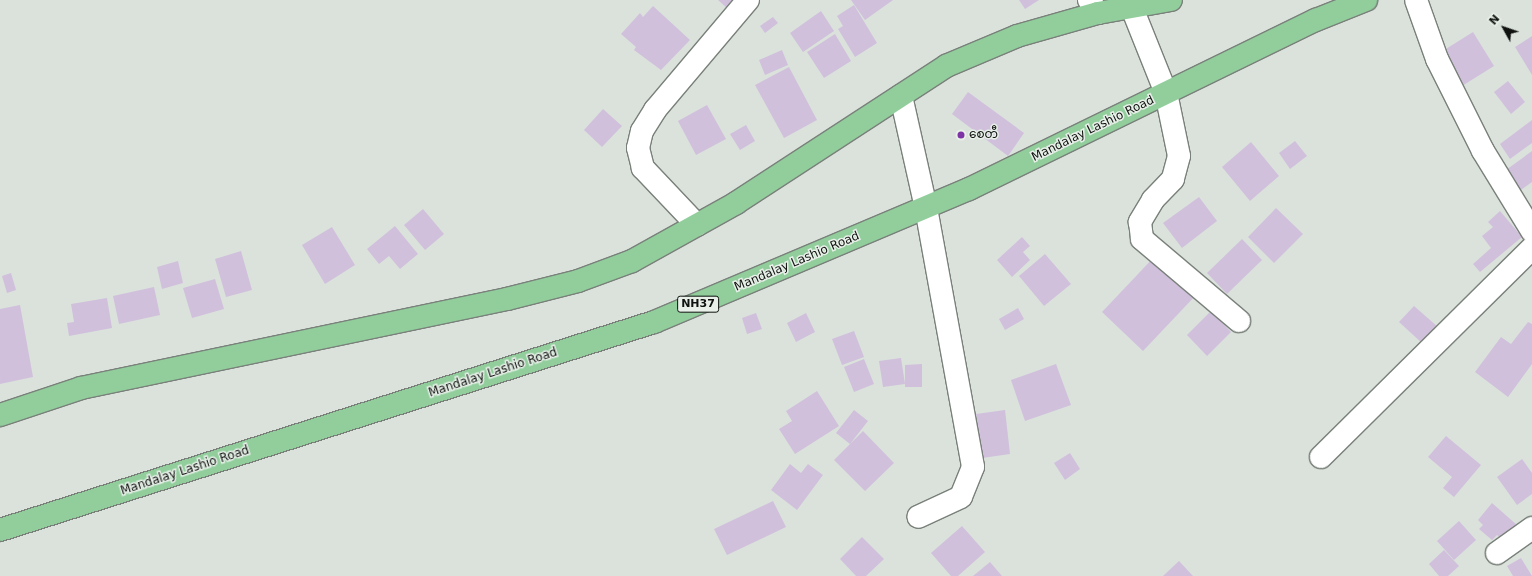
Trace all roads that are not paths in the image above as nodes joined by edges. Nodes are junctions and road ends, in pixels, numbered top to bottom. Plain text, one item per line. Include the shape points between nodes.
1 (748, 0) edge
2 (1171, 0) edge
3 (1366, 0) edge
4 (1416, 0) edge
5 (1094, 7) edge
6 (1132, 8) junction
7 (1166, 93) junction
8 (901, 96) junction
9 (926, 208) junction
10 (697, 225) junction
11 (1532, 231) edge
12 (1532, 248) edge
13 (1239, 321) dead end
14 (0, 415) edge
15 (1321, 457) dead end
16 (918, 517) dead end
17 (1532, 528) edge
18 (0, 530) edge
19 (1497, 553) dead end

1 - 10 street via 655,110 642,131 638,148 643,168
2 - 6 highway
3 - 7 highway, Mandalay Lashio Road / NH37 via 1316,20
4 - 11 street via 1437,59 1483,150
5 - 6 highway
5 - 8 highway via 946,66
6 - 7 street
7 - 9 highway, Mandalay Lashio Road / NH37
7 - 13 street via 1179,156 1173,179 1153,200 1140,222 1142,239
8 - 9 street
8 - 10 highway
9 - 16 street via 973,467 961,497
9 - 18 highway, Mandalay Lashio Road / NH37 via 654,322
10 - 14 highway via 632,262 578,281 507,299 81,388
12 - 15 street
17 - 19 street

